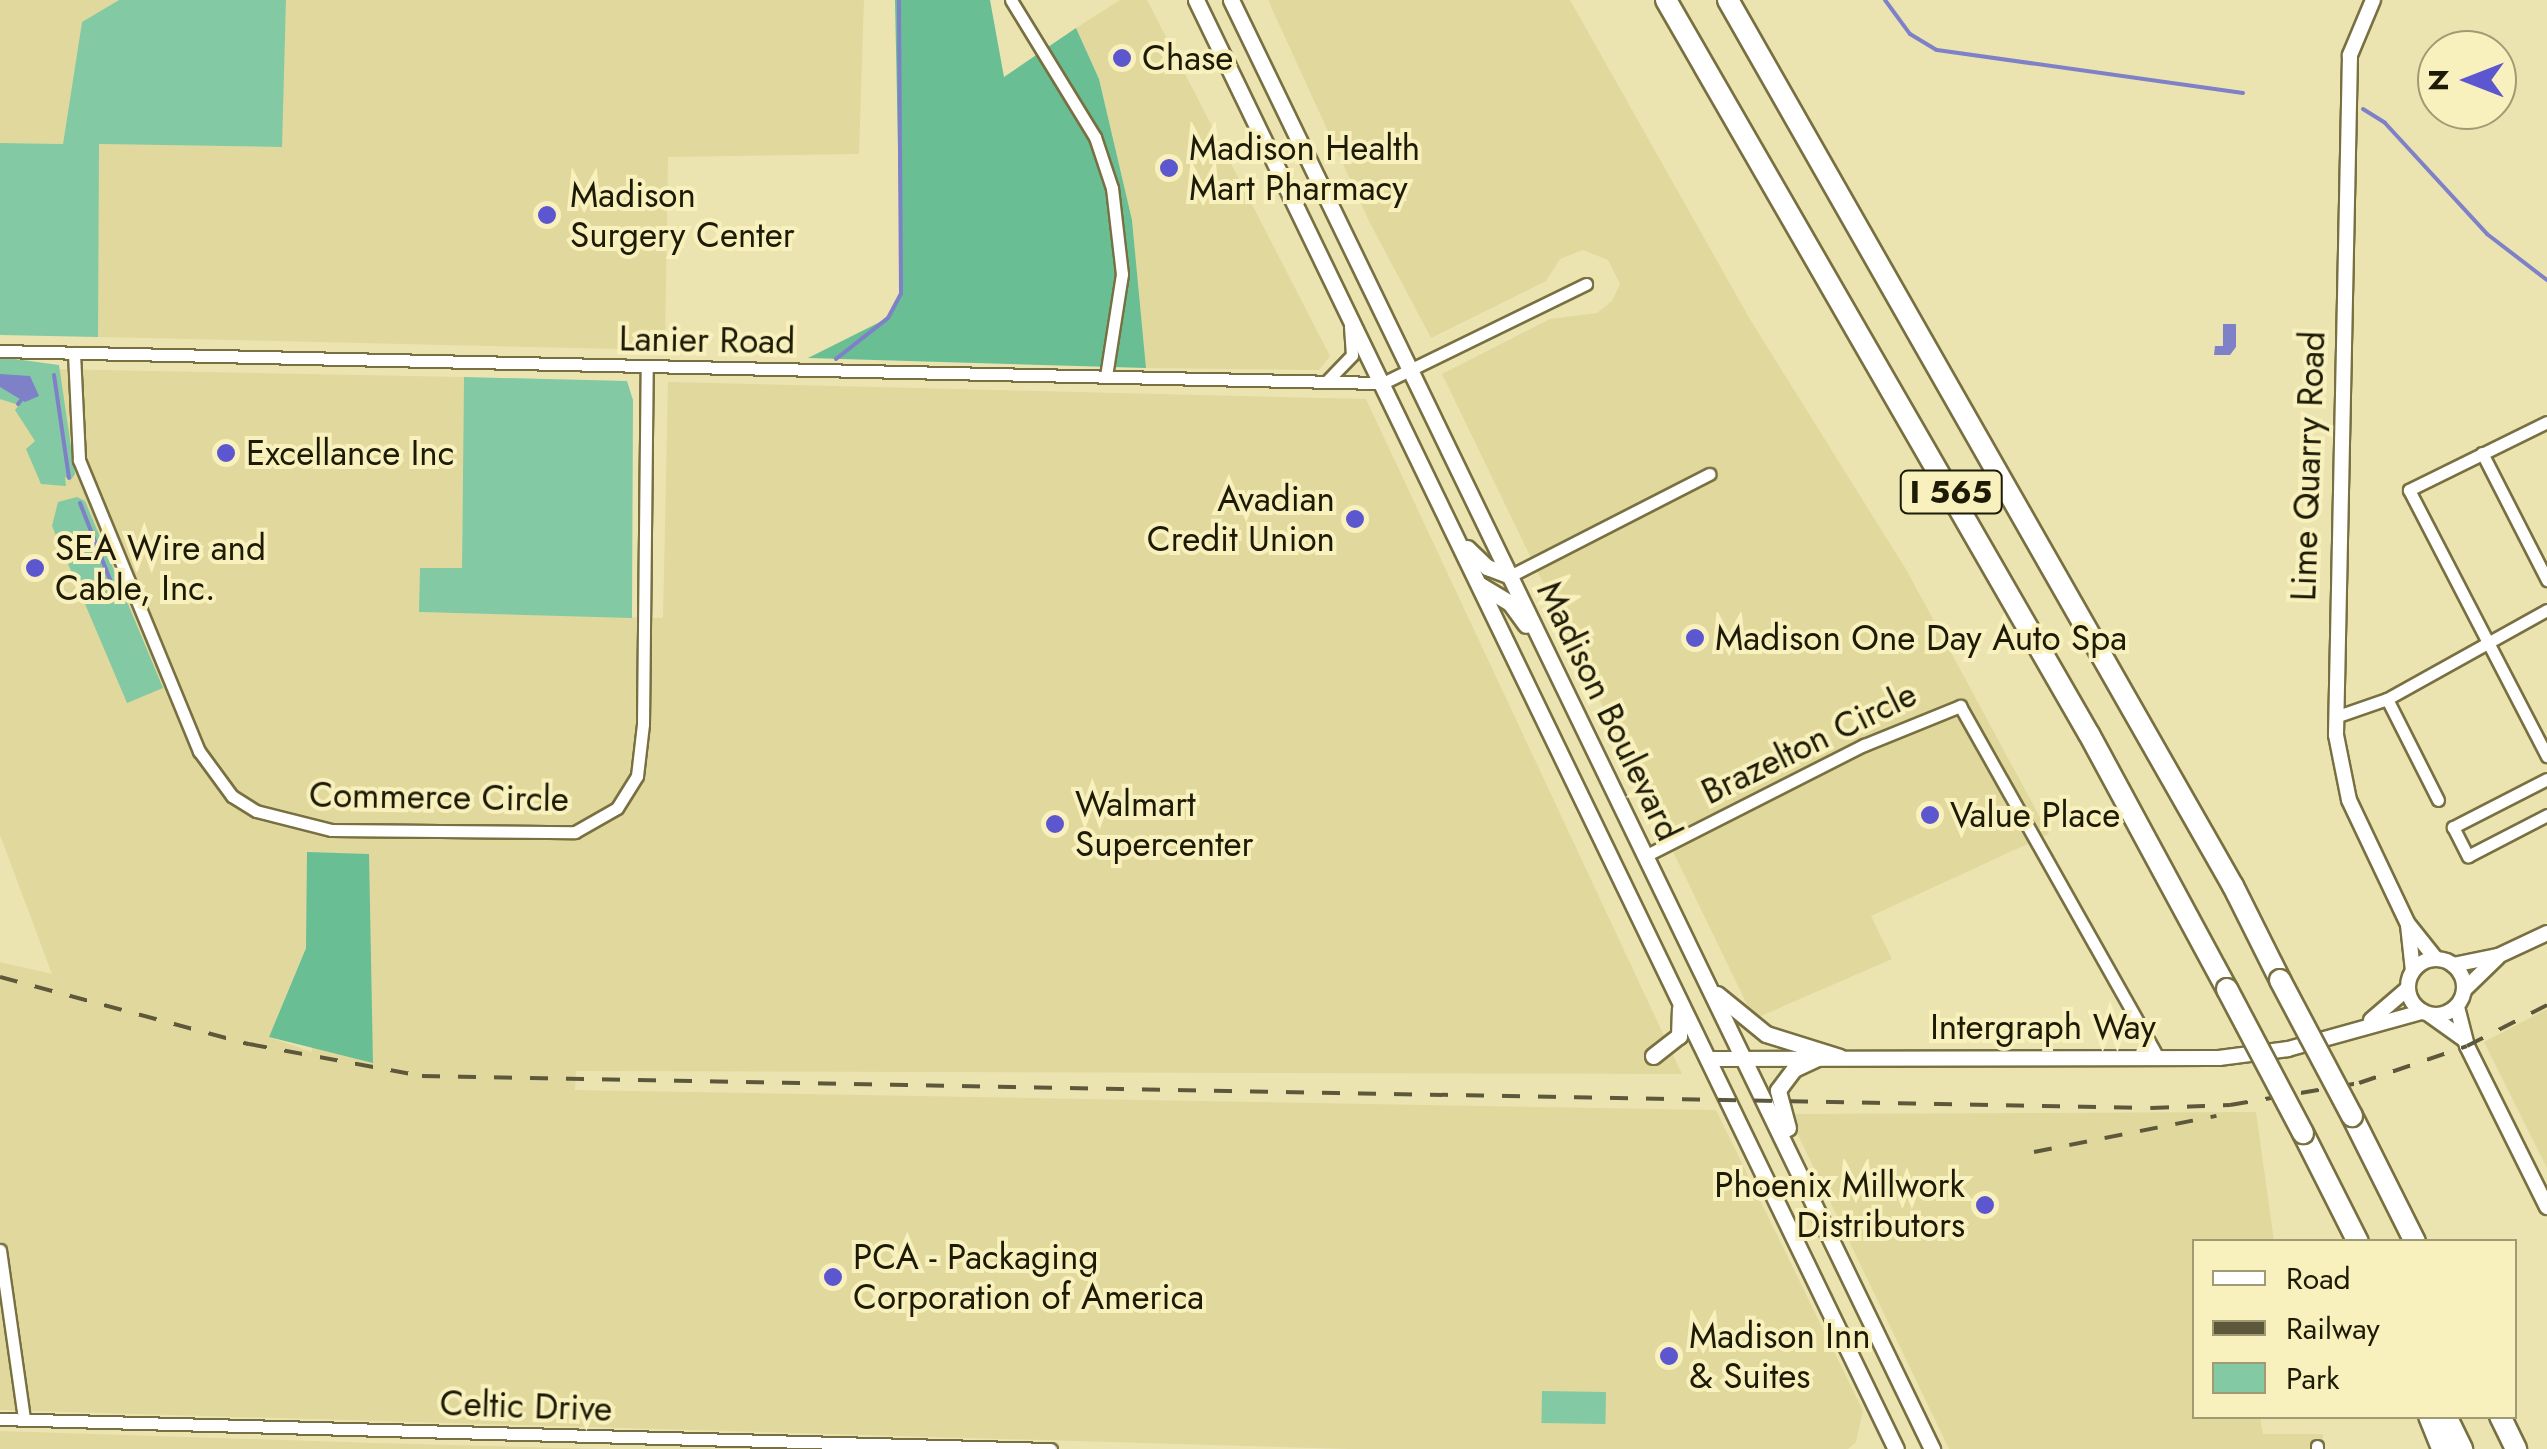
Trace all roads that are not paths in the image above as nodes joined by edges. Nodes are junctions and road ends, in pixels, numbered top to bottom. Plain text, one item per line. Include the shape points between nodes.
1 (1011, 0) edge
2 (1196, 0) edge
3 (1231, 0) edge
4 (1666, 0) edge
5 (1728, 0) edge
6 (1741, 0) edge
7 (2373, 0) edge
8 (1778, 87) junction
9 (1286, 115) junction
10 (1258, 129) junction
11 (1586, 284) dead end
12 (1348, 312) junction
13 (0, 351) edge
14 (74, 352) junction
15 (647, 367) junction
16 (1409, 369) junction
17 (1106, 376) junction
18 (1324, 383) junction
19 (1383, 383) junction
20 (2547, 422) edge
21 (2482, 453) junction
22 (1709, 474) dead end
23 (1451, 530) junction
24 (1510, 576) junction
25 (2547, 580) edge
26 (1480, 585) junction
27 (2547, 610) edge
28 (2486, 641) junction
29 (1544, 648) junction
30 (2388, 699) junction
31 (2335, 717) junction
32 (2547, 756) edge
33 (2547, 779) edge
34 (2438, 800) dead end
35 (2547, 815) edge
36 (1645, 856) junction
37 (1641, 917) junction
38 (2408, 924) junction
39 (2547, 933) edge
40 (2498, 956) junction
41 (2436, 958) junction
42 (2454, 964) junction
43 (2412, 971) junction
44 (1707, 984) junction
45 (2408, 988) junction
46 (2464, 990) junction
47 (2456, 1007) junction
48 (2426, 1014) junction
49 (2370, 1021) junction
50 (2465, 1040) junction
51 (1653, 1056) dead end
52 (2158, 1057) junction
53 (1711, 1058) junction
54 (1743, 1058) junction
55 (1818, 1058) junction
56 (1840, 1058) junction
57 (1810, 1198) junction
58 (2547, 1207) edge
59 (2355, 1239) edge
60 (2414, 1239) edge
61 (0, 1250) edge
62 (0, 1419) edge
63 (24, 1419) junction
64 (2430, 1419) edge
65 (2447, 1419) edge
66 (2501, 1419) edge
67 (1051, 1449) edge
68 (1896, 1449) edge
69 (1932, 1449) edge
70 (2442, 1449) edge
71 (2462, 1449) edge
72 (2516, 1449) edge

1 - 17 street via 1095,138 1112,188 1122,274
2 - 10 main road, Madison Boulevard
3 - 9 main road, Madison Boulevard
4 - 59 highway, I 565, bridge via 2089,734
5 - 8 highway, I 565
6 - 8 highway
7 - 31 street, Lime Quarry Road via 2350,55
8 - 60 highway, I 565, bridge via 2234,886
9 - 10 main road
9 - 16 main road, Madison Boulevard
10 - 12 main road, Madison Boulevard
11 - 16 street, Lanier Road
12 - 18 street via 1352,355
12 - 19 main road, Madison Boulevard
13 - 14 street, Lanier Road
14 - 15 street, Lanier Road
14 - 15 street, Commerce Circle via 79,460 199,751 232,796 256,811 331,830 575,832 617,808 637,776 643,724
15 - 17 street, Lanier Road
16 - 19 street, Lanier Road
16 - 24 main road, Madison Boulevard
17 - 18 street, Lanier Road
18 - 19 street, Lanier Road
19 - 23 main road, Madison Boulevard
20 - 21 street
21 - 25 street
21 - 28 street via 2409,490
22 - 24 street
23 - 24 main road via 1487,567
23 - 26 main road, Madison Boulevard
24 - 29 main road, Madison Boulevard
26 - 29 main road via 1510,604
26 - 37 main road, Madison Boulevard
27 - 28 street
28 - 30 street
28 - 32 street
29 - 36 main road, Madison Boulevard
30 - 31 street
30 - 34 street
31 - 38 street, Lime Quarry Road via 2349,800
33 - 35 street via 2453,827 2468,856
36 - 44 main road, Madison Boulevard
36 - 52 street, Brazelton Circle via 1864,745 1960,706
37 - 51 main road via 1683,1022 1672,1046
37 - 53 main road, Madison Boulevard
38 - 41 street, Lime Quarry Road
38 - 43 street, Lime Quarry Road
39 - 40 street
40 - 42 street
40 - 46 street
41 - 42 street
41 - 43 street
42 - 46 street
43 - 45 street
44 - 54 main road, Madison Boulevard
44 - 56 main road via 1766,1034
45 - 48 street
45 - 49 street, Intergraph Way
46 - 47 street
47 - 48 street
47 - 50 street
48 - 49 street, Intergraph Way
48 - 50 street
49 - 52 street, Intergraph Way via 2288,1049
50 - 58 street
52 - 56 street, Intergraph Way
53 - 54 street, Intergraph Way
53 - 68 main road, Madison Boulevard
54 - 55 street, Intergraph Way
54 - 57 main road, Madison Boulevard
55 - 56 street, Intergraph Way
55 - 57 main road via 1794,1069 1777,1102
57 - 69 main road, Madison Boulevard
61 - 63 street
62 - 63 street, Celtic Drive
63 - 67 street, Celtic Drive
64 - 70 highway
65 - 71 highway
66 - 72 highway

